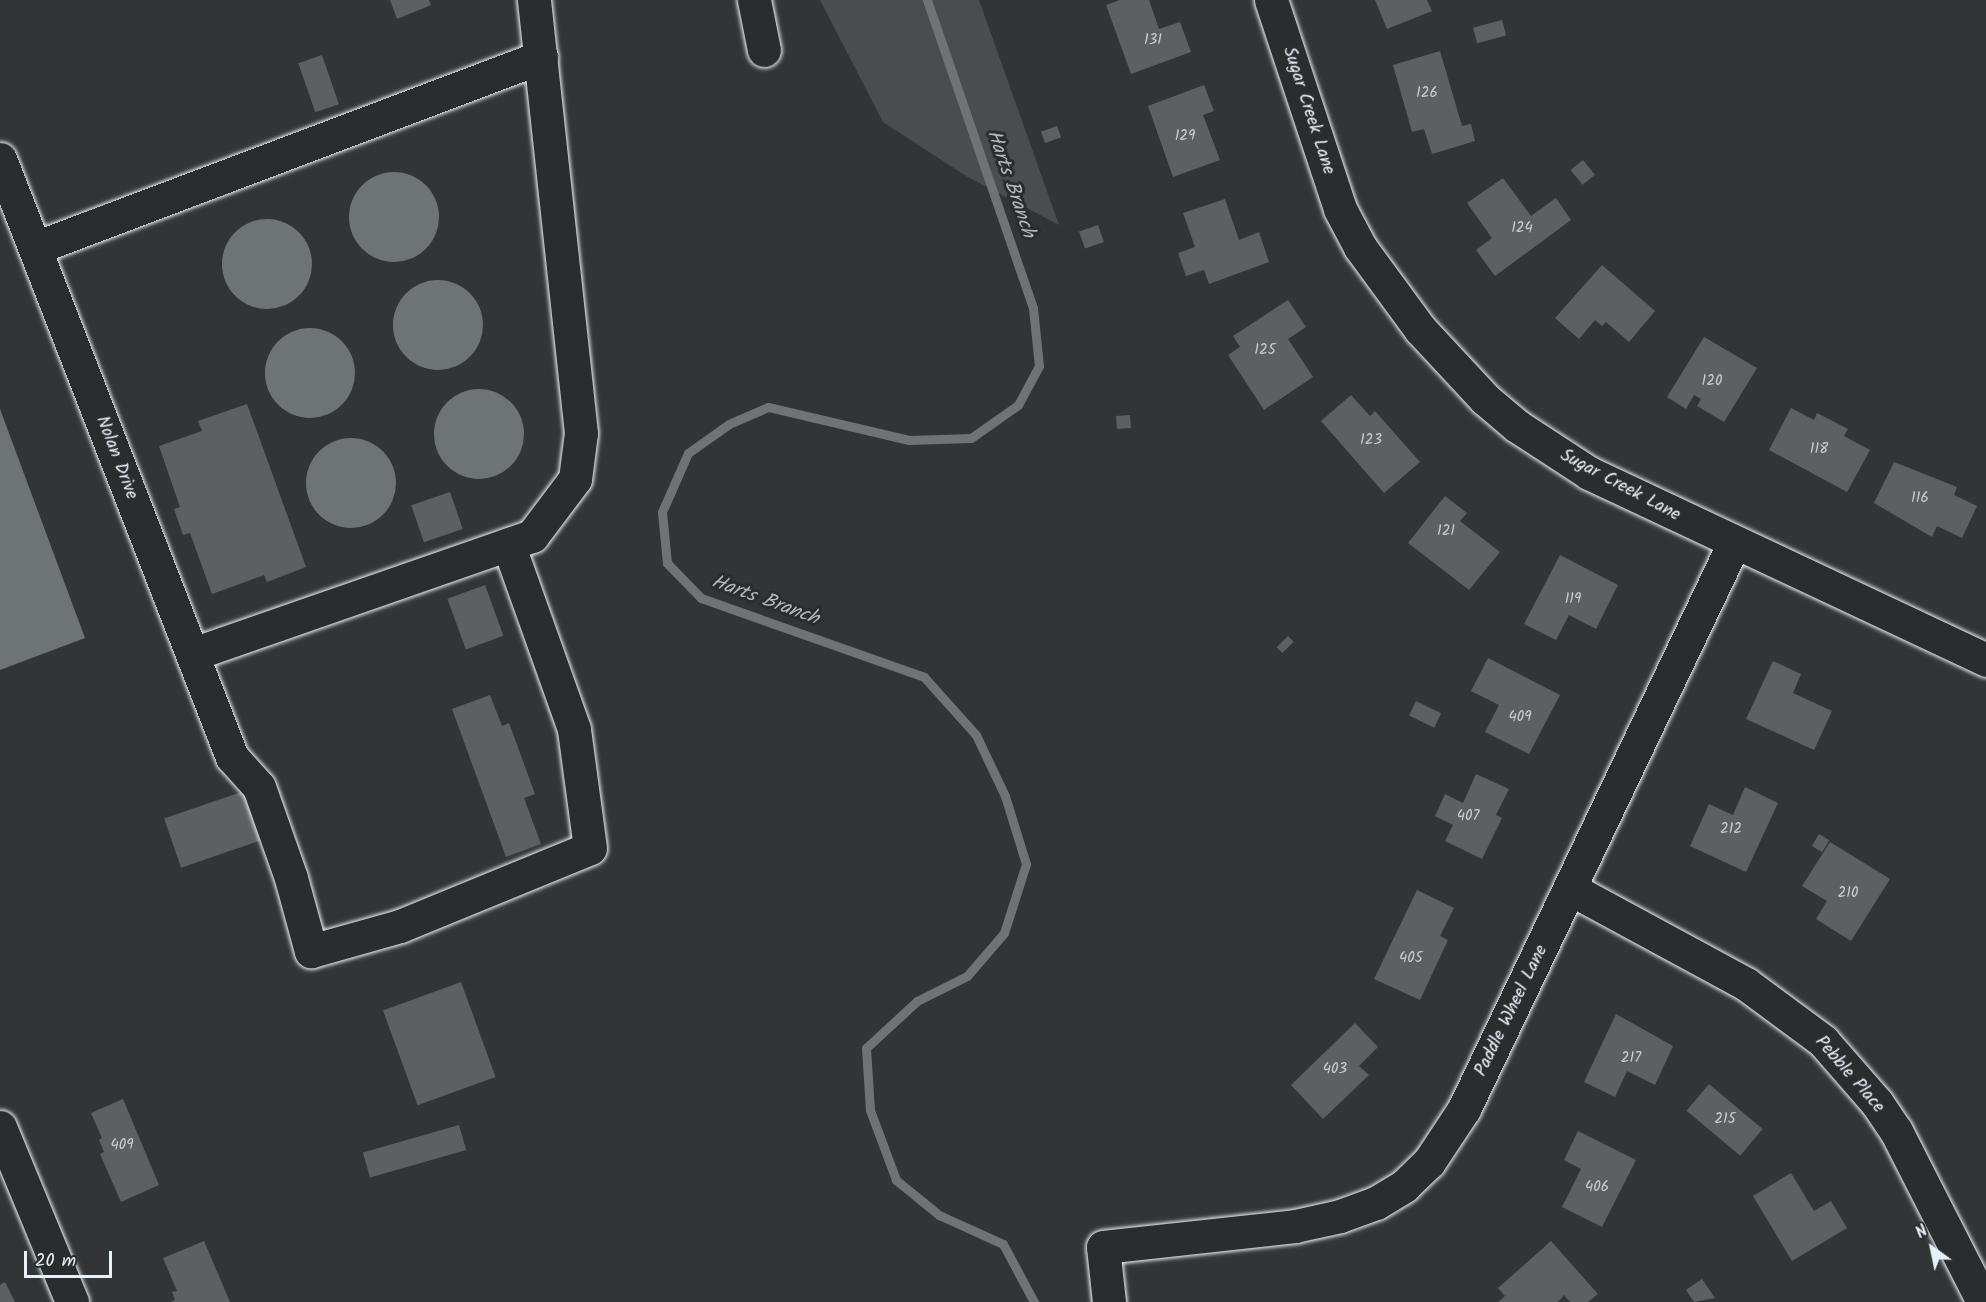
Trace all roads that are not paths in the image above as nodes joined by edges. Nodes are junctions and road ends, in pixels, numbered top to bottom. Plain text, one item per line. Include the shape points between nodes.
1 (534, 0) edge
2 (754, 0) edge
3 (1271, 0) edge
4 (764, 50) dead end
5 (541, 57) junction
6 (0, 159) edge
7 (35, 248) junction
8 (1734, 543) junction
9 (508, 544) junction
10 (193, 654) junction
11 (1986, 660) edge
12 (1571, 889) junction
13 (0, 1127) edge
14 (72, 1302) edge
15 (1109, 1302) edge
16 (1983, 1302) edge

1 - 5 street
2 - 4 street
3 - 8 street, Sugar Creek Lane via 1340,209 1386,286 1433,345 1485,399 1557,454
5 - 7 street
5 - 9 street via 581,433 574,478 556,509 532,536
6 - 7 street, Nolan Drive
7 - 10 street, Nolan Drive
8 - 11 street, Sugar Creek Lane
8 - 12 street, Paddle Wheel Lane
9 - 10 street
9 - 10 street, Nolan Drive via 574,729 590,848 399,926 311,951 259,787 232,757
12 - 15 street, Paddle Wheel Lane via 1464,1108 1429,1162 1404,1186 1376,1203 1295,1226 1103,1247
12 - 16 street, Pebble Place via 1746,984 1823,1041 1866,1089 1896,1131
13 - 14 street

